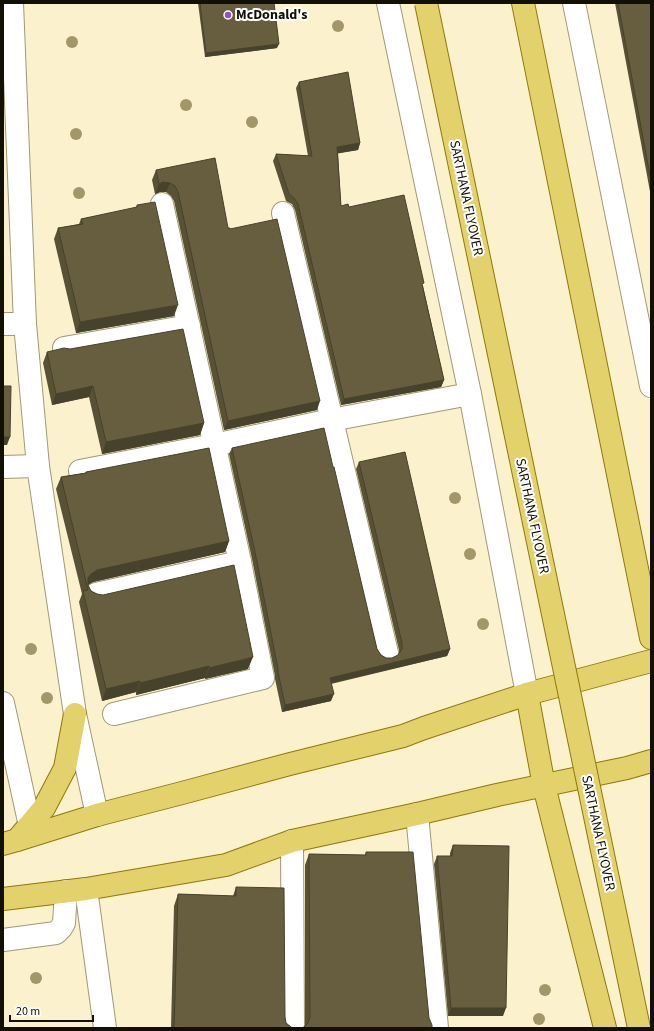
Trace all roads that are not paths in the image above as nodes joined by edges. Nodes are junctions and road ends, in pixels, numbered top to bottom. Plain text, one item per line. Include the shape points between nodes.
1 (12, 3) edge
2 (388, 3) edge
3 (426, 3) edge
4 (522, 3) edge
5 (574, 3) edge
6 (9, 90) edge
7 (162, 204) dead end
8 (283, 213) dead end
9 (644, 314) edge
10 (3, 324) edge
11 (25, 324) junction
12 (189, 326) junction
13 (64, 348) edge
14 (651, 386) edge
15 (470, 394) junction
16 (331, 420) junction
17 (214, 445) junction
18 (38, 466) junction
19 (3, 467) edge
20 (80, 472) edge
21 (240, 562) junction
22 (96, 594) edge
23 (651, 638) edge
24 (387, 653) dead end
25 (651, 661) edge
26 (527, 694) junction
27 (3, 703) edge
28 (75, 714) junction
29 (114, 714) dead end
30 (651, 761) edge
31 (544, 786) junction
32 (418, 814) junction
33 (97, 815) junction
34 (17, 837) edge
35 (292, 841) junction
36 (76, 890) junction
37 (3, 899) edge
38 (3, 940) edge
39 (105, 1028) edge
40 (293, 1028) edge
41 (437, 1028) edge
42 (605, 1028) edge
43 (639, 1028) edge

1 - 6 street
2 - 15 street
3 - 43 main road, SARTHANA FLYOVER, bridge
4 - 23 main road
5 - 9 street
6 - 11 street
7 - 12 street
8 - 16 street
9 - 14 street
10 - 11 street
11 - 18 street
12 - 13 street
12 - 17 street
15 - 16 street
15 - 26 street
16 - 17 street
16 - 24 street
17 - 20 street
17 - 21 street
18 - 19 street
18 - 28 street
21 - 22 street
21 - 29 street via 263,678
25 - 26 main road
26 - 31 main road
26 - 33 main road via 403,736
27 - 34 street
28 - 33 street
28 - 34 main road via 65,768 44,808
30 - 31 main road
31 - 32 main road
31 - 42 main road
32 - 35 main road
32 - 41 street
33 - 34 main road
35 - 36 main road via 226,865
35 - 40 street
36 - 37 main road
36 - 38 street via 64,923 56,933
36 - 39 street

